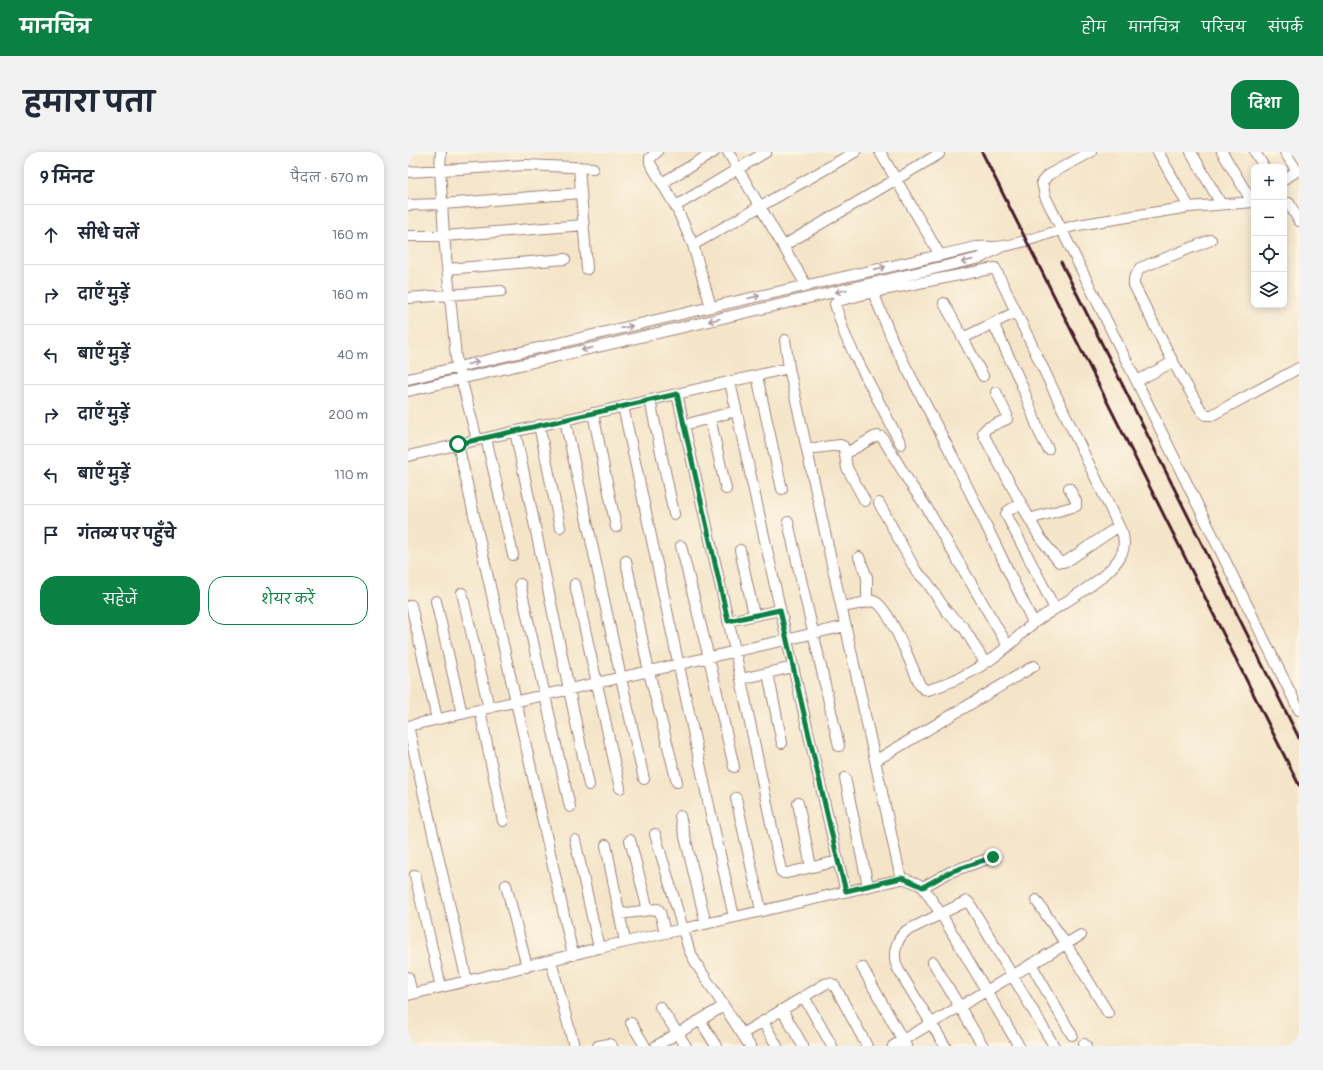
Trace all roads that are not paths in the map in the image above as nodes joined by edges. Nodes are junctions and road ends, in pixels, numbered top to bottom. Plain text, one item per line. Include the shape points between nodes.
1 (441, 152) edge
2 (657, 152) edge
3 (714, 152) edge
4 (728, 152) edge
5 (766, 152) edge
6 (855, 152) edge
7 (880, 152) edge
8 (1091, 152) edge
9 (1158, 152) edge
10 (1191, 152) edge
11 (1222, 152) edge
12 (1255, 152) edge
13 (1285, 152) edge
14 (939, 154) dead end
15 (1262, 164) edge
16 (579, 167) junction
17 (593, 168) dead end
18 (738, 169) junction
19 (440, 171) junction
20 (1298, 171) edge
21 (408, 172) edge
22 (1287, 177) edge
23 (896, 180) junction
24 (662, 183) junction
25 (581, 193) junction
26 (1251, 200) edge
27 (1251, 201) edge
28 (1291, 203) edge
29 (442, 204) junction
30 (1221, 204) junction
31 (408, 205) edge
32 (676, 206) junction
33 (760, 207) junction
34 (1189, 207) junction
35 (1299, 221) edge
36 (584, 225) junction
37 (1060, 229) junction
38 (408, 236) edge
39 (444, 236) junction
40 (1211, 240) dead end
41 (693, 245) junction
42 (783, 246) junction
43 (1003, 246) junction
44 (940, 255) junction
45 (565, 259) dead end
46 (447, 269) junction
47 (588, 269) dead end
48 (806, 285) junction
49 (501, 291) dead end
50 (873, 292) junction
51 (450, 294) junction
52 (408, 298) edge
53 (944, 303) dead end
54 (711, 306) junction
55 (1016, 312) junction
56 (993, 323) junction
57 (963, 338) junction
58 (785, 340) dead end
59 (1173, 362) junction
60 (457, 367) junction
61 (789, 368) junction
62 (1299, 368) edge
63 (757, 376) junction
64 (983, 376) dead end
65 (408, 378) edge
66 (461, 378) junction
67 (1137, 381) junction
68 (730, 382) junction
69 (408, 391) edge
70 (996, 392) dead end
71 (677, 394) junction
72 (650, 400) junction
73 (623, 406) junction
74 (736, 411) junction
75 (593, 413) junction
76 (710, 418) junction
77 (565, 420) junction
78 (684, 425) junction
79 (539, 426) junction
80 (515, 431) junction
81 (482, 439) junction
82 (458, 444) junction
83 (901, 444) dead end
84 (807, 449) junction
85 (1048, 449) dead end
86 (845, 454) junction
87 (408, 456) edge
88 (1069, 488) dead end
89 (726, 489) dead end
90 (782, 490) dead end
91 (865, 501) dead end
92 (1020, 502) junction
93 (879, 503) dead end
94 (674, 514) dead end
95 (1029, 519) junction
96 (788, 522) dead end
97 (1119, 526) junction
98 (560, 527) dead end
99 (616, 527) dead end
100 (681, 546) dead end
101 (740, 550) dead end
102 (513, 556) dead end
103 (859, 557) dead end
104 (626, 561) dead end
105 (520, 584) dead end
106 (575, 584) dead end
107 (462, 593) dead end
108 (436, 601) dead end
109 (867, 602) junction
110 (411, 605) dead end
111 (842, 607) junction
112 (1055, 609) junction
113 (780, 610) junction
114 (754, 615) junction
115 (728, 621) junction
116 (1034, 622) junction
117 (846, 626) junction
118 (813, 634) junction
119 (787, 640) junction
120 (1008, 646) junction
121 (735, 652) junction
122 (709, 658) junction
123 (985, 663) junction
124 (679, 665) junction
125 (1034, 666) dead end
126 (793, 667) junction
127 (649, 672) junction
128 (768, 673) junction
129 (621, 678) junction
130 (741, 679) junction
131 (597, 684) junction
132 (569, 690) junction
133 (545, 695) junction
134 (516, 702) junction
135 (485, 709) junction
136 (1299, 710) edge
137 (462, 714) junction
138 (437, 719) junction
139 (408, 726) edge
140 (782, 743) dead end
141 (839, 746) dead end
142 (875, 761) junction
143 (734, 767) dead end
144 (845, 778) dead end
145 (644, 779) dead end
146 (677, 782) dead end
147 (589, 785) dead end
148 (620, 788) dead end
149 (736, 798) dead end
150 (798, 803) dead end
151 (570, 807) dead end
152 (680, 816) dead end
153 (503, 821) dead end
154 (655, 834) dead end
155 (575, 840) dead end
156 (630, 840) dead end
157 (606, 845) dead end
158 (993, 857) dead end
159 (838, 861) junction
160 (811, 867) junction
161 (415, 875) dead end
162 (901, 878) junction
163 (506, 884) dead end
164 (868, 886) junction
165 (923, 887) junction
166 (846, 891) junction
167 (1036, 900) dead end
168 (648, 910) junction
169 (761, 910) junction
170 (619, 914) junction
171 (941, 914) junction
172 (734, 916) junction
173 (706, 924) junction
174 (683, 929) junction
175 (665, 933) junction
176 (1081, 935) dead end
177 (625, 942) junction
178 (1066, 944) junction
179 (599, 948) junction
180 (573, 955) junction
181 (551, 961) junction
182 (933, 962) dead end
183 (1031, 964) junction
184 (527, 967) junction
185 (862, 968) dead end
186 (1013, 975) junction
187 (408, 977) edge
188 (467, 981) junction
189 (441, 987) junction
190 (986, 992) junction
191 (410, 995) edge
192 (804, 997) junction
193 (724, 1006) junction
194 (660, 1007) dead end
195 (959, 1007) junction
196 (782, 1010) junction
197 (1108, 1013) dead end
198 (700, 1020) junction
199 (763, 1022) junction
200 (631, 1023) dead end
201 (932, 1024) junction
202 (678, 1033) junction
203 (742, 1034) junction
204 (1072, 1035) dead end
205 (905, 1043) edge
206 (574, 1046) edge
207 (598, 1046) edge
208 (612, 1046) edge
209 (645, 1046) edge
210 (656, 1046) edge
211 (686, 1046) edge
212 (716, 1046) edge
213 (750, 1046) edge
214 (777, 1046) edge
215 (803, 1046) edge
216 (832, 1046) edge
217 (867, 1046) edge
218 (893, 1046) edge
219 (945, 1046) edge
220 (983, 1046) edge
221 (1018, 1046) edge
222 (1054, 1046) edge

1 - 19 street
2 - 24 street via 649,160
3 - 24 street
4 - 18 street
5 - 18 street
6 - 33 street
7 - 23 street
8 - 37 street via 1048,175 1042,182 1045,196
9 - 34 street
10 - 30 street
11 - 26 street
12 - 15 street
13 - 20 street
14 - 23 street
16 - 17 street
16 - 19 street via 526,165
16 - 25 street
18 - 32 street
18 - 33 street
19 - 21 street
19 - 29 street
20 - 22 street
23 - 42 street
23 - 44 street
24 - 32 street
25 - 29 street
25 - 36 street
27 - 30 street
28 - 35 street
29 - 31 street
29 - 39 street
30 - 34 street
32 - 41 street
33 - 41 street
33 - 42 street
34 - 37 street
36 - 39 street
36 - 47 street
37 - 43 street
37 - 67 street
38 - 39 street
39 - 46 street
40 - 59 street via 1140,268 1134,279 1134,285
41 - 54 street
42 - 48 street
43 - 44 street via 976,246
43 -> 66 street via 980,258
48 -> 44 street
45 - 46 street
46 - 51 street
54 -> 48 street
49 - 51 street
50 - 55 street via 995,268
50 - 83 street via 838,302 836,307 854,354
50 - 116 street via 894,344
51 - 52 street
51 - 60 street
53 - 57 street
60 -> 54 street
55 - 56 street
55 - 97 street
56 - 57 street
56 - 85 street
57 - 64 street
58 - 61 street
59 - 62 street via 1206,415 1219,412
59 - 67 street
60 - 65 street
60 - 66 street
61 - 63 street
61 - 84 street
63 - 68 street
63 - 90 street
66 - 69 street
66 - 81 street
67 - 136 street
68 - 71 street
68 - 74 street
70 - 92 street via 1007,419 984,430 984,436
71 - 72 street
71 - 78 street
72 - 73 street
72 - 94 street
73 - 75 street
73 - 124 street
74 - 76 street
74 - 113 street
75 - 77 street
75 - 99 street
76 - 78 street
76 - 89 street
77 - 79 street
77 - 129 street
78 - 115 street
79 - 80 street
79 - 98 street
80 - 81 street
80 - 132 street
81 - 82 street
81 - 102 street
82 - 87 street
82 - 134 street
84 - 86 street via 840,445 843,446
84 - 111 street
86 - 91 street via 850,473
86 - 120 street via 874,437 882,437
88 - 95 street via 1076,506
92 - 95 street
92 - 112 street via 1006,514
93 - 123 street via 916,571 927,582 947,612 964,628
95 - 97 street via 1059,562 1063,562
96 - 118 street
97 - 112 street via 1125,544 1114,565 1090,586
100 - 122 street
101 - 114 street
103 - 109 street via 867,577
104 - 127 street
105 - 133 street
106 - 131 street
107 - 135 street
108 - 137 street
109 - 111 street
109 - 123 street via 877,602 884,610 924,689 928,690 956,680
110 - 138 street
111 - 117 street
112 - 116 street
113 - 114 street
113 - 119 street
114 - 115 street
115 - 121 street
116 - 120 street
117 - 118 street
117 - 142 street
118 - 119 street
118 - 141 street
119 - 121 street
119 - 126 street
120 - 123 street
121 - 122 street
121 - 130 street
122 - 124 street
122 - 143 street
124 - 127 street
124 - 172 street
125 - 142 street
126 - 128 street
126 - 159 street
127 - 129 street
127 - 146 street
128 - 130 street
128 - 140 street
129 - 131 street
129 - 145 street
130 - 160 street via 781,871 788,873
131 - 132 street
131 - 148 street
132 - 133 street
132 - 147 street
133 - 134 street
133 - 151 street
134 - 135 street
134 - 180 street
135 - 137 street
135 - 153 street
137 - 138 street
138 - 139 street
139 - 188 street
142 - 162 street
144 - 164 street
149 - 169 street
150 - 160 street
152 - 173 street
154 - 174 street
155 - 179 street
156 - 168 street
157 - 170 street
158 - 165 street via 950,872
159 - 160 street
159 - 166 street
161 - 189 street
162 - 164 street
162 - 165 street
163 - 184 street
164 - 166 street
165 - 171 street
166 - 169 street
167 - 178 street
168 - 170 street
168 - 175 street via 659,910
169 - 172 street
170 - 177 street
171 - 186 street via 963,902 968,902
171 - 190 street
171 - 201 street via 901,935 894,956 898,969
172 - 173 street
173 - 174 street
174 - 175 street
174 - 193 street via 697,965
175 - 177 street
176 - 178 street
177 - 179 street
178 - 183 street
178 - 197 street
179 - 180 street
180 - 181 street
181 - 184 street
181 - 206 street
182 - 195 street
183 - 186 street
183 - 204 street
184 - 188 street
185 - 205 street
186 - 190 street
186 - 222 street
187 - 191 street
188 - 189 street
189 - 191 street
190 - 195 street
190 - 221 street
192 - 196 street
192 - 216 street
192 - 217 street via 825,984 834,985
193 - 198 street
193 - 203 street
194 - 202 street
195 - 201 street
195 - 220 street
196 - 199 street
196 - 215 street
198 - 202 street
198 - 212 street
199 - 203 street
199 - 214 street
200 - 209 street
201 - 205 street
201 - 219 street
202 - 210 street
202 - 211 street
203 - 213 street
205 - 218 street
207 - 208 street

